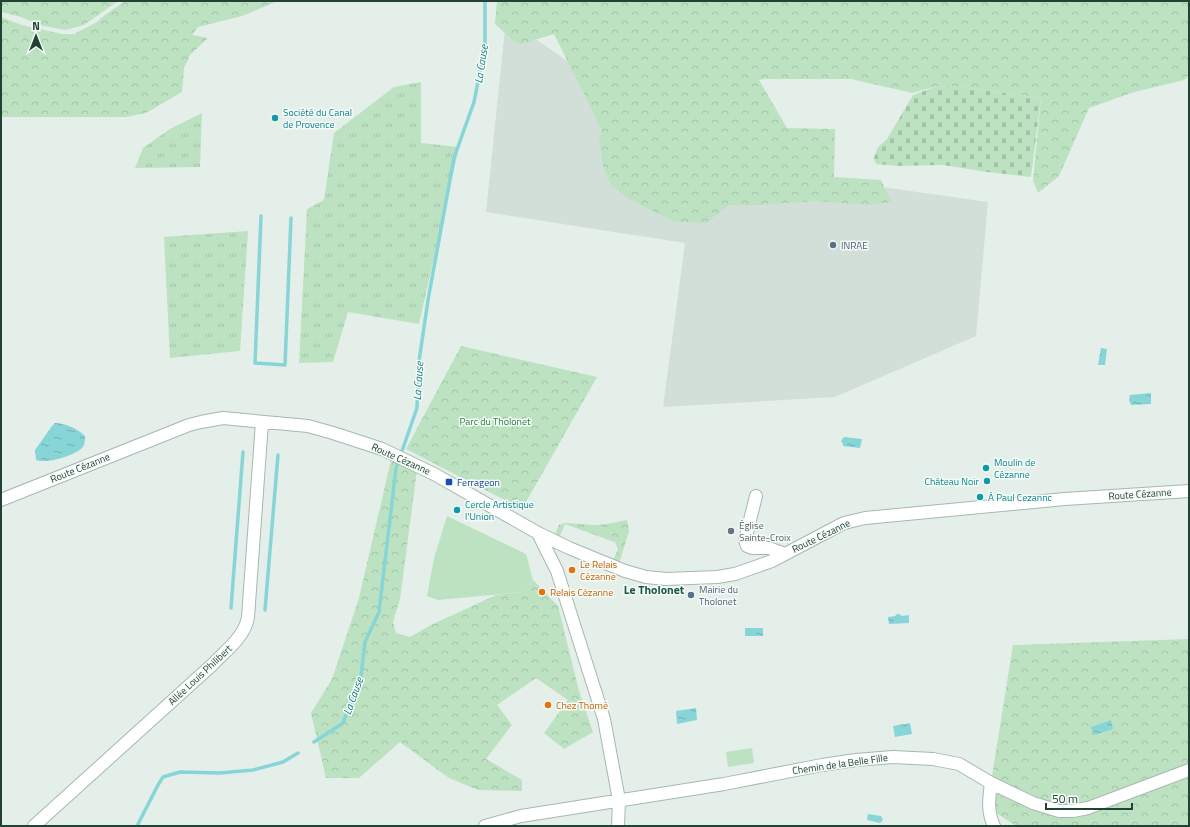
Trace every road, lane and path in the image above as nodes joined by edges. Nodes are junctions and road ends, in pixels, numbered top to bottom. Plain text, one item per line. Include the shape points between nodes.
1 (262, 422) junction
2 (1189, 490) edge
3 (756, 496) dead end
4 (1, 500) edge
5 (538, 533) junction
6 (785, 554) junction
7 (1189, 770) edge
8 (991, 783) junction
9 (619, 800) junction
10 (34, 826) edge
11 (485, 826) edge
12 (618, 826) edge
13 (994, 826) edge

1 - 4 street, Route Cézanne via 223,418 201,422
1 - 5 street, Route Cézanne via 318,428 397,455
1 - 10 street, Allée Louis Philibert via 248,617 244,630 212,665
2 - 6 street, Route Cézanne via 865,518 844,523
3 - 6 street via 746,540 747,546 769,548
5 - 6 street, Route Cézanne via 625,571 655,579 735,574 758,567
5 - 9 street via 557,571 606,726
7 - 8 street, Chemin de la Belle Fille via 1099,804 1073,811 1059,811 1033,803
8 - 9 street, Chemin de la Belle Fille via 968,769 946,761 909,756 822,765
8 - 13 street via 988,803
9 - 11 street, Chemin de la Belle Fille via 521,816
9 - 12 street

